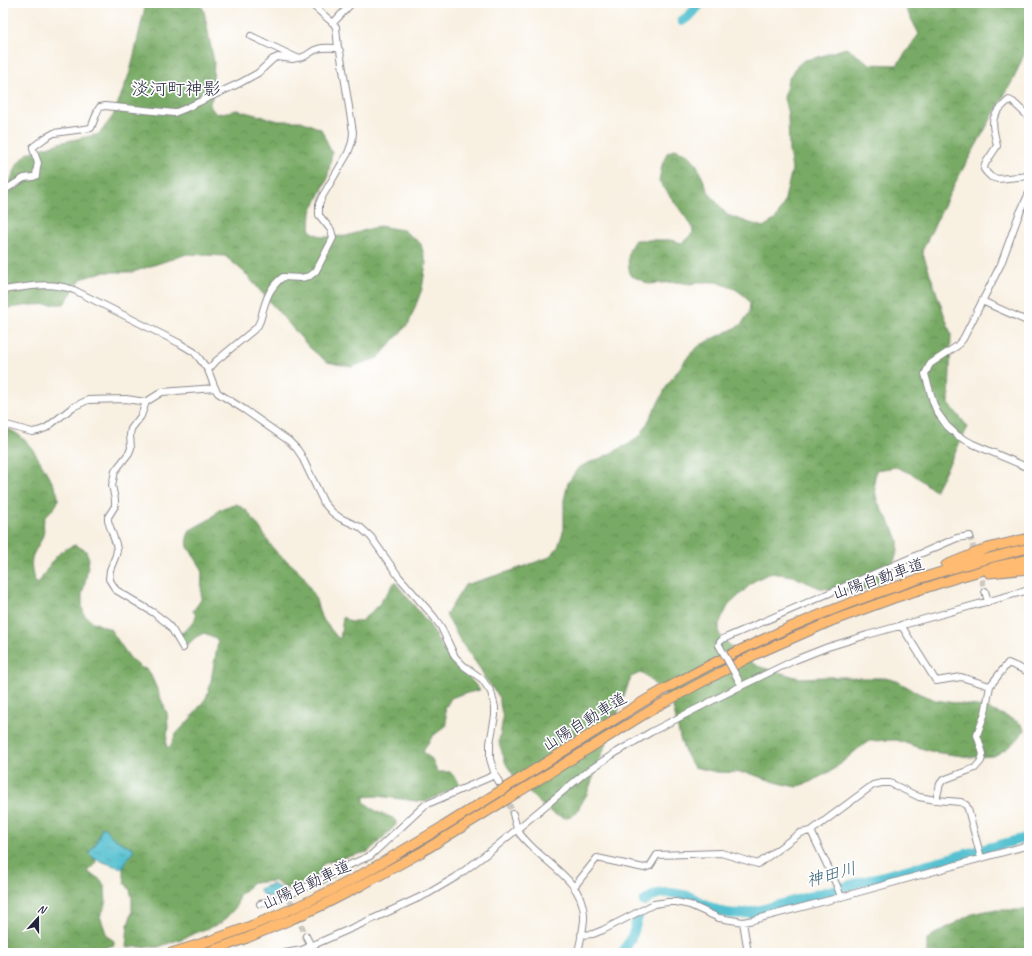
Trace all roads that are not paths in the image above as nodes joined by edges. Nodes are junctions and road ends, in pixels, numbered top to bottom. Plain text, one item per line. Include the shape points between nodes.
1 (310, 3) edge
2 (352, 3) edge
3 (334, 23) junction
4 (251, 36) dead end
5 (338, 48) junction
6 (297, 58) junction
7 (1029, 117) edge
8 (1029, 176) edge
9 (3, 191) edge
10 (1029, 193) edge
11 (3, 290) edge
12 (982, 301) junction
13 (1029, 322) edge
14 (208, 370) junction
15 (215, 388) junction
16 (146, 402) junction
17 (3, 424) edge
18 (1029, 468) edge
19 (970, 536) dead end
20 (1029, 538) edge
21 (1029, 548) edge
22 (1029, 559) edge
23 (1029, 569) edge
24 (917, 590) junction
25 (1029, 590) edge
26 (985, 591) tunnel mouth
27 (855, 601) junction
28 (988, 602) junction
29 (901, 625) junction
30 (183, 648) dead end
31 (1029, 672) edge
32 (740, 684) junction
33 (990, 686) junction
34 (495, 775) junction
35 (499, 782) tunnel mouth
36 (936, 800) junction
37 (513, 814) tunnel mouth
38 (517, 828) junction
39 (811, 831) junction
40 (1029, 844) edge
41 (980, 853) junction
42 (574, 887) junction
43 (839, 892) junction
44 (260, 904) dead end
45 (744, 922) junction
46 (581, 935) junction
47 (306, 936) tunnel mouth
48 (311, 946) junction
49 (88, 953) edge
50 (100, 953) edge
51 (171, 953) edge
52 (205, 953) edge
53 (284, 953) edge
54 (578, 953) edge
55 (748, 953) edge

1 - 3 street
2 - 3 street
3 - 5 street
4 - 6 street
5 - 6 street via 320,48 303,58
5 - 14 street via 353,132 348,153 319,204 320,214 331,230 333,238 316,271 310,276 283,277 278,281 269,292 256,328
6 - 9 street via 273,59 240,83 174,113 100,107 91,128 54,133 34,147 38,162 36,176 24,178
7 - 8 street via 1009,100 1000,107 992,122 996,146 984,169 991,177 998,179
10 - 12 street
11 - 14 street via 48,285 74,290 194,352
12 - 13 street
12 - 18 street via 963,339 930,364 925,374 937,412 958,436
14 - 15 street
15 - 16 street via 162,392
15 - 34 street via 218,393 297,449 324,503 340,518 367,532 399,577 434,617 455,657 486,685 491,692 495,708 490,743 490,758
16 - 17 street via 126,398 88,400 73,407 46,428 32,432
16 - 30 street via 141,416 131,430 129,454 115,471 112,485 115,506 108,517 108,522 117,550 109,580 116,590 167,623
19 - 32 street, bridge via 957,538 723,639 719,645
20 - 27 highway via 988,548
21 - 27 highway, 山陽自動車道 via 953,568
22 - 24 highway, 山陽自動車道
23 - 24 highway via 990,573
24 - 52 highway, 山陽自動車道 via 834,620 754,655 649,711 420,853 362,885 290,920
25 - 28 street
26 - 28 street
27 - 51 highway, 山陽自動車道 via 749,646 650,698 357,877 286,912
28 - 29 street
29 - 32 street via 828,647
29 - 33 street via 936,681 961,677
31 - 33 street via 1008,663
32 - 38 street via 612,755 585,773
33 - 36 street via 985,713 977,735 983,754 981,761 975,768 943,780
34 - 35 street
34 - 44 street via 425,805 370,856 289,897
36 - 39 street via 919,797 890,783 873,785
36 - 41 street via 961,802 966,805
37 - 38 street
38 - 42 street via 530,845
38 - 48 street via 456,877 429,893
39 - 42 street via 800,833 758,864 722,853 657,855 650,866 644,868 597,858
39 - 43 street
40 - 41 street
41 - 43 street
42 - 46 street via 584,913
43 - 45 street via 780,914
45 - 46 street via 719,918 690,905 668,902 654,904 593,934
45 - 55 street
46 - 54 street
47 - 48 street
48 - 53 street
49 - 50 street

